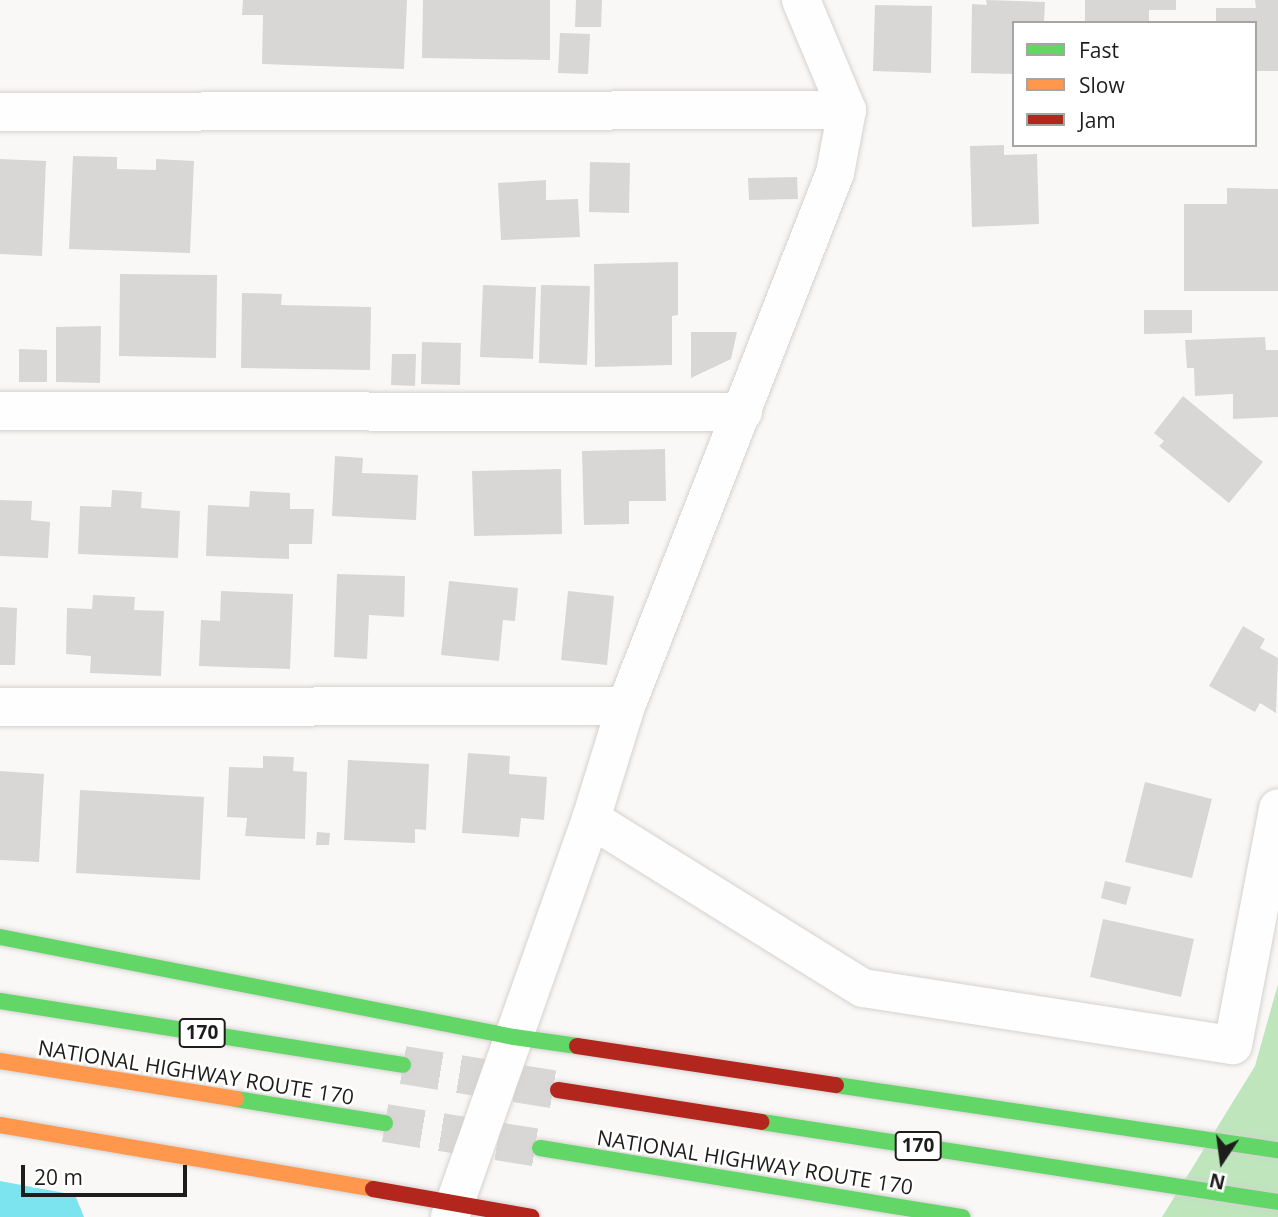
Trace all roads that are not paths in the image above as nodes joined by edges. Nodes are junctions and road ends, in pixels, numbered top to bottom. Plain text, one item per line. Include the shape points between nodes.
1 (801, 0) edge
2 (846, 110) junction
3 (0, 112) edge
4 (0, 411) edge
5 (743, 412) junction
6 (626, 706) junction
7 (0, 707) edge
8 (1278, 808) edge
9 (591, 819) junction
10 (0, 937) edge
11 (0, 1001) edge
12 (514, 1037) junction
13 (0, 1062) edge
14 (404, 1065) tunnel mouth
15 (558, 1090) tunnel mouth
16 (385, 1123) tunnel mouth
17 (0, 1125) edge
18 (540, 1148) tunnel mouth
19 (1278, 1150) edge
20 (1278, 1202) edge
21 (453, 1211) edge
22 (532, 1217) edge
23 (962, 1217) edge

1 - 2 street
2 - 3 street
2 - 5 street via 835,173
4 - 5 street
5 - 6 street
6 - 7 street
6 - 9 street
8 - 9 street via 1233,1045 863,988
9 - 12 street
10 - 12 highway
11 - 14 highway, NATIONAL HIGHWAY ROUTE 170 / 170
12 - 19 highway
12 - 21 street
13 - 16 highway, NATIONAL HIGHWAY ROUTE 170
15 - 20 highway, NATIONAL HIGHWAY ROUTE 170 / 170
17 - 21 highway
18 - 23 highway, NATIONAL HIGHWAY ROUTE 170
21 - 22 highway

